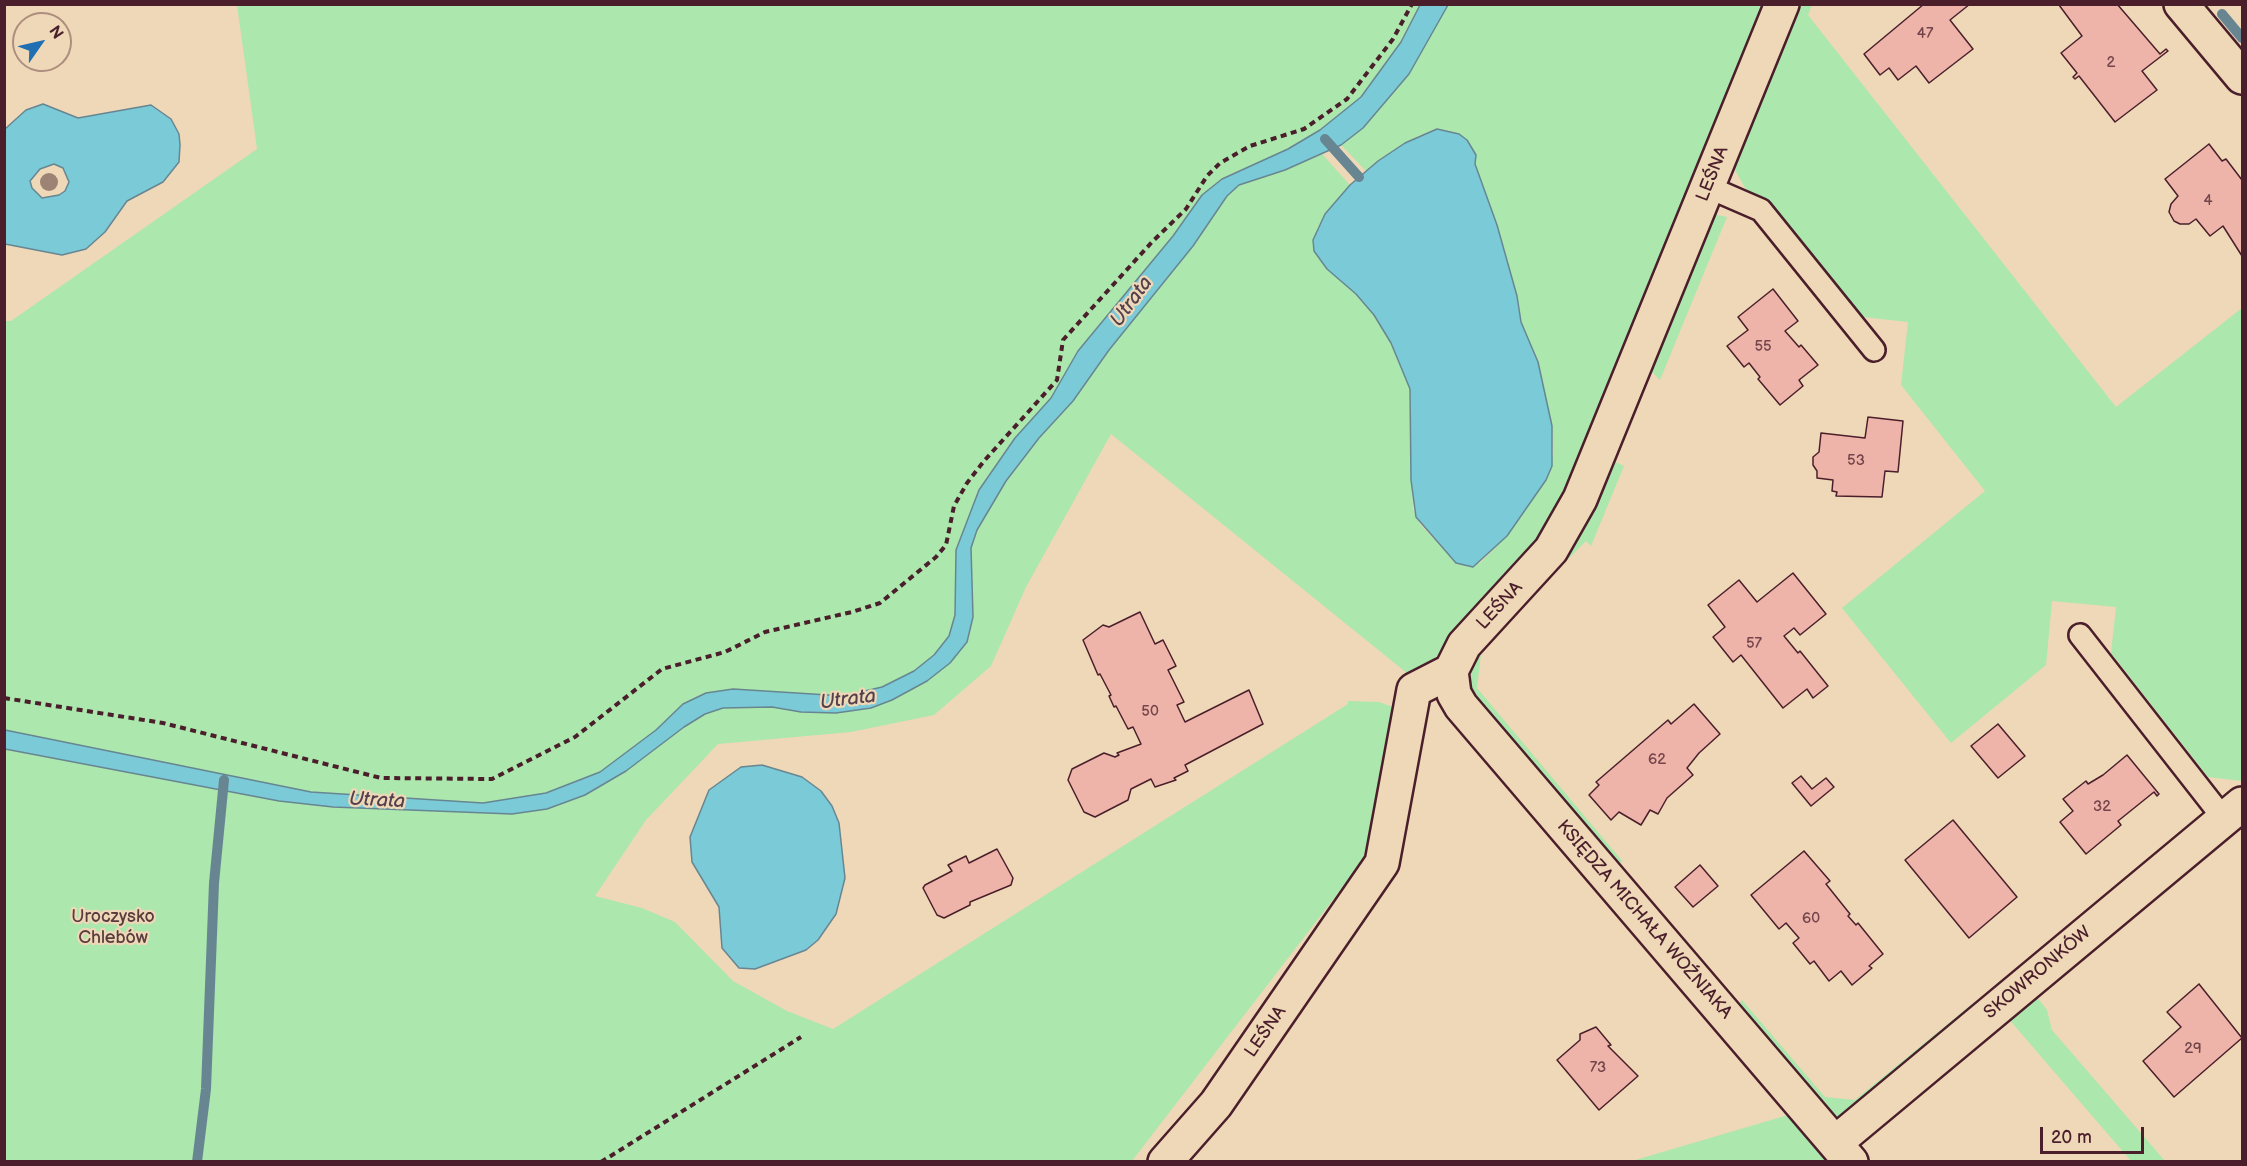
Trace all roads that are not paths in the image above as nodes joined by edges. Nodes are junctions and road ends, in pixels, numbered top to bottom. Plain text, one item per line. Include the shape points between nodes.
1 (1782, 4) edge
2 (2181, 4) edge
3 (2242, 77) edge
4 (1708, 187) junction
5 (1874, 350) dead end
6 (2080, 635) dead end
7 (1451, 671) junction
8 (2233, 811) edge
9 (1843, 1152) edge
10 (1165, 1161) edge

1 - 4 street, LEŚNA
2 - 3 street
4 - 5 lane via 1761,210
4 - 7 street, LEŚNA via 1565,528 1547,554 1464,645
6 - 8 lane
7 - 9 street, KSIĘDZA MICHAŁA WOŹNIAKA via 1453,690 1461,706
7 - 10 street, LEŚNA via 1414,690 1382,863 1216,1104
8 - 9 street, SKOWRONKÓW

